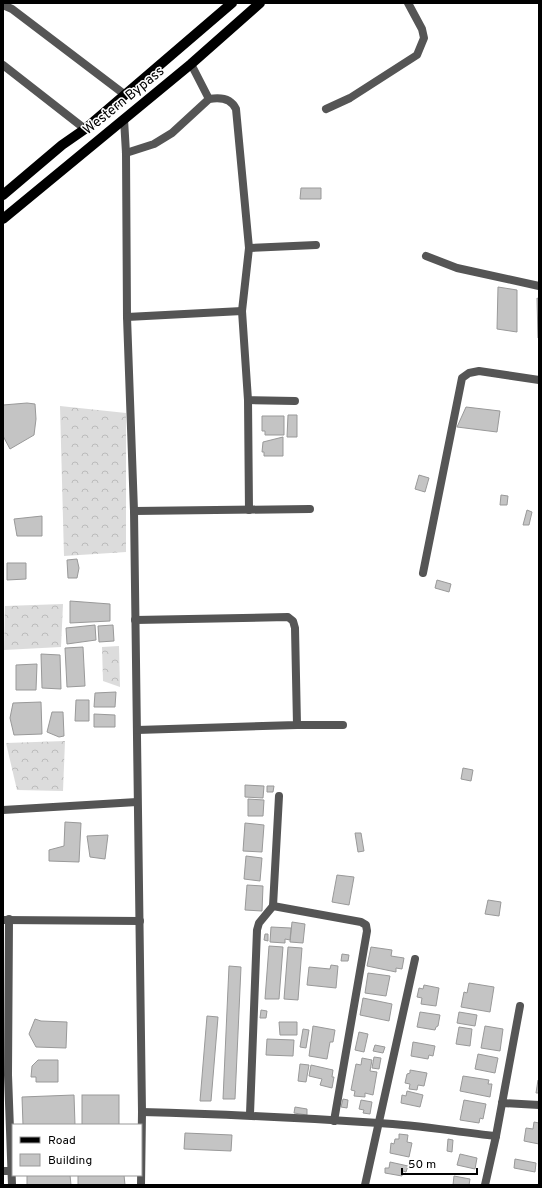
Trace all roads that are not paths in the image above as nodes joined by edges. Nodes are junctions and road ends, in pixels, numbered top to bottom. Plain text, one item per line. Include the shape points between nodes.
1 (232, 3) edge
2 (260, 3) edge
3 (408, 3) edge
4 (3, 5) edge
5 (13, 6) edge
6 (3, 64) edge
7 (191, 64) junction
8 (124, 94) junction
9 (209, 99) junction
10 (326, 109) dead end
11 (124, 119) junction
12 (85, 129) junction
13 (126, 153) junction
14 (4, 192) edge
15 (3, 219) edge
16 (316, 245) dead end
17 (249, 248) junction
18 (426, 256) dead end
19 (539, 286) edge
20 (242, 311) junction
21 (127, 317) junction
22 (539, 380) edge
23 (248, 400) junction
24 (295, 401) dead end
25 (310, 509) dead end
26 (248, 510) junction
27 (134, 512) junction
28 (423, 573) dead end
29 (136, 620) junction
30 (298, 725) junction
31 (343, 726) dead end
32 (137, 730) junction
33 (279, 796) dead end
34 (137, 802) junction
35 (3, 810) edge
36 (273, 906) junction
37 (6, 920) edge
38 (140, 921) junction
39 (415, 959) dead end
40 (520, 1006) dead end
41 (502, 1103) junction
42 (539, 1105) edge
43 (142, 1112) junction
44 (250, 1114) junction
45 (334, 1121) junction
46 (379, 1123) junction
47 (142, 1124) edge
48 (496, 1136) junction
49 (7, 1171) edge
50 (12, 1185) edge
51 (365, 1185) edge
52 (485, 1185) edge

1 - 8 main road, Western Bypass
2 - 7 main road, Western Bypass
3 - 10 street via 424,38 417,55 350,98
4 - 5 street
5 - 8 street
6 - 12 street
7 - 9 street
7 - 11 main road, Western Bypass
8 - 12 main road, Western Bypass
9 - 13 street via 172,133 154,144
9 - 17 street via 230,101 236,109
11 - 13 street
11 - 15 main road, Western Bypass
12 - 14 main road, Western Bypass
13 - 21 street
16 - 17 street
17 - 20 street
18 - 19 street via 457,268
20 - 21 street
20 - 23 street
21 - 27 street
22 - 28 street via 479,371 462,378
23 - 24 street
23 - 26 street
25 - 26 street
26 - 27 street
27 - 29 street
29 - 30 street via 288,617 293,621 294,628
29 - 32 street
30 - 31 street
30 - 32 street
32 - 34 street
33 - 36 street
34 - 35 street
34 - 38 street
36 - 44 street via 259,922 257,930
36 - 45 street via 366,925
37 - 38 street
37 - 49 street
38 - 43 street
39 - 46 street
40 - 41 street
41 - 42 street
41 - 48 street
43 - 44 street
43 - 47 street
44 - 45 street
45 - 46 street
46 - 48 street
46 - 51 street
48 - 52 street
49 - 50 street

